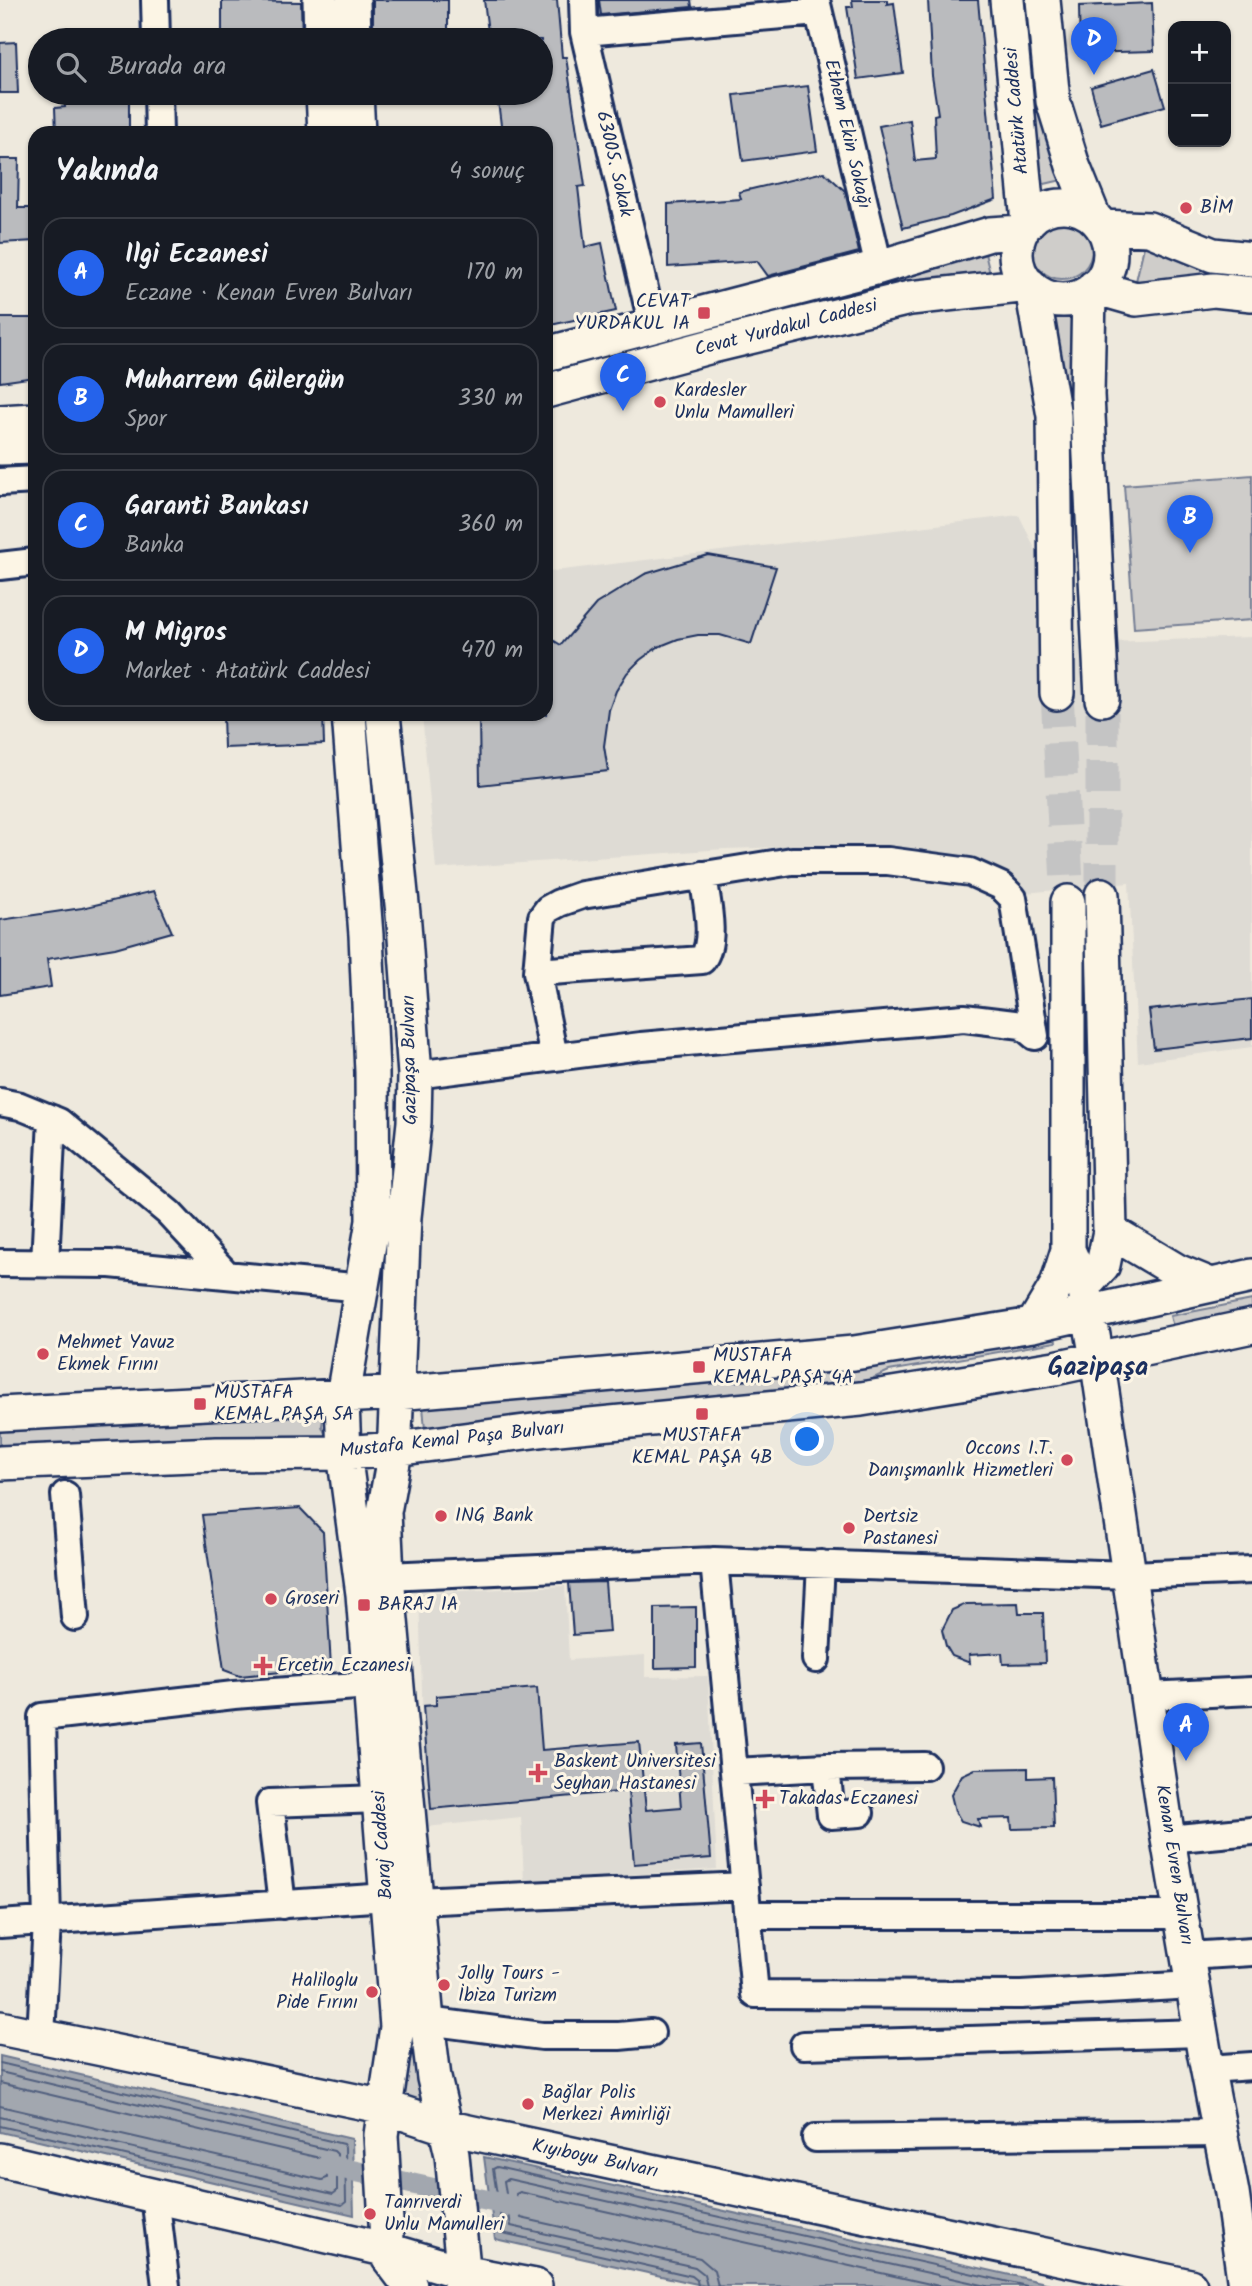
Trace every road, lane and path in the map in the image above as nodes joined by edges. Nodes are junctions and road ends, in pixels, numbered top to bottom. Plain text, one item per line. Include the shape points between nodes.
1 (155, 0) edge
2 (320, 0) edge
3 (353, 0) edge
4 (583, 0) edge
5 (1007, 0) edge
6 (1043, 0) edge
7 (817, 6) edge
8 (156, 28) edge
9 (321, 28) edge
10 (354, 28) edge
11 (584, 32) junction
12 (158, 105) edge
13 (324, 105) edge
14 (357, 105) edge
15 (159, 126) edge
16 (325, 126) edge
17 (358, 126) edge
18 (1098, 223) junction
19 (1025, 227) junction
20 (1252, 259) edge
21 (878, 267) junction
22 (1031, 287) junction
23 (1091, 290) junction
24 (1252, 294) edge
25 (653, 327) junction
26 (553, 352) edge
27 (553, 389) edge
28 (28, 420) edge
29 (0, 422) edge
30 (28, 447) edge
31 (0, 448) edge
32 (28, 480) edge
33 (0, 482) edge
34 (28, 563) edge
35 (0, 566) edge
36 (1057, 693) tunnel mouth
37 (1102, 699) tunnel mouth
38 (350, 721) edge
39 (384, 721) edge
40 (703, 876) junction
41 (1102, 895) tunnel mouth
42 (1068, 902) tunnel mouth
43 (537, 972) junction
44 (554, 1057) junction
45 (415, 1075) junction
46 (0, 1102) edge
47 (52, 1119) junction
48 (1110, 1231) junction
49 (1068, 1250) junction
50 (0, 1263) edge
51 (45, 1263) junction
52 (227, 1275) junction
53 (1252, 1276) edge
54 (1211, 1285) junction
55 (363, 1288) junction
56 (1086, 1299) junction
57 (1033, 1325) junction
58 (1252, 1326) edge
59 (1097, 1359) junction
60 (397, 1393) junction
61 (343, 1396) junction
62 (0, 1413) edge
63 (395, 1449) junction
64 (344, 1452) junction
65 (0, 1464) edge
66 (65, 1495) dead end
67 (714, 1561) junction
68 (821, 1564) junction
69 (1252, 1570) edge
70 (1130, 1575) junction
71 (387, 1576) junction
72 (75, 1617) dead end
73 (816, 1659) dead end
74 (370, 1685) junction
75 (1252, 1691) edge
76 (1148, 1696) junction
77 (925, 1766) dead end
78 (826, 1767) junction
79 (734, 1772) junction
80 (379, 1799) junction
81 (860, 1813) dead end
82 (1252, 1831) edge
83 (1168, 1839) junction
84 (745, 1886) junction
85 (401, 1899) junction
86 (282, 1905) junction
87 (748, 1915) junction
88 (1181, 1915) junction
89 (47, 1922) junction
90 (0, 1924) edge
91 (1252, 1952) edge
92 (1191, 1971) junction
93 (427, 2021) junction
94 (0, 2028) edge
95 (651, 2032) dead end
96 (1201, 2033) junction
97 (41, 2036) junction
98 (804, 2045) dead end
99 (1252, 2066) edge
100 (1208, 2069) junction
101 (383, 2121) junction
102 (1220, 2133) junction
103 (816, 2138) dead end
104 (449, 2141) junction
105 (0, 2160) edge
106 (1242, 2192) edge
107 (155, 2196) junction
108 (387, 2246) junction
109 (1247, 2271) edge
110 (461, 2272) edge
111 (166, 2286) edge
112 (410, 2286) edge
113 (535, 2286) edge
114 (1190, 2286) edge

1 - 8 street
2 - 9 main road
3 - 10 main road
4 - 11 street, 63005. Sokak
5 - 19 main road, Atatürk Caddesi
6 - 18 main road, Atatürk Caddesi via 1053,101 1073,166
7 - 11 street
7 - 21 street, Ethem Ekin Sokağı
11 - 25 street, 63005. Sokak
12 - 15 street
13 - 16 main road
14 - 17 main road
18 - 19 main road via 1068,206 1039,212
18 - 20 main road via 1149,229 1213,255
18 - 23 main road via 1110,250 1109,262
19 - 21 main road, Cevat Yurdakul Caddesi
19 - 22 main road via 1016,256
21 - 25 main road, Cevat Yurdakul Caddesi
22 - 23 main road via 1054,299 1078,297
22 - 27 main road, Cevat Yurdakul Caddesi via 910,299
22 - 36 main road via 1054,416
23 - 24 main road via 1136,299 1214,290
23 - 37 main road via 1087,395
25 - 26 main road, Cevat Yurdakul Caddesi
28 - 29 main road
30 - 31 main road
32 - 33 street
34 - 35 street
38 - 55 main road, Gazipaşa Bulvarı via 372,1072 373,1221
39 - 45 main road, Gazipaşa Bulvarı
40 - 43 street via 582,895 548,909 542,917
40 - 43 street via 710,940 702,960
40 - 44 street via 792,861 888,861 970,872 1001,886 1013,898 1035,1036 1022,1025 964,1018
41 - 48 main road
42 - 49 main road
43 - 44 street
44 - 45 street
45 - 60 main road, Gazipaşa Bulvarı
46 - 47 street
47 - 51 street
47 - 52 street via 169,1213
48 - 54 main road via 1177,1271
48 - 56 main road via 1103,1265
49 - 56 main road, Kenan Evren Bulvarı
49 - 57 main road via 1057,1284
50 - 51 street
51 - 52 street
52 - 55 street
53 - 54 main road
54 - 56 main road
55 - 61 main road, Gazipaşa Bulvarı
56 - 57 main road
56 - 59 main road, Kenan Evren Bulvarı
57 - 60 main road via 854,1353
58 - 59 main road, Mustafa Kemal Paşa Bulvarı
59 - 63 main road, Mustafa Kemal Paşa Bulvarı via 861,1399 548,1429
59 - 70 main road, Kenan Evren Bulvarı
60 - 61 main road
60 - 63 main road, Gazipaşa Bulvarı
61 - 62 main road
61 - 64 main road, Baraj Caddesi
63 - 64 main road, Mustafa Kemal Paşa Bulvarı
63 - 71 main road, Baraj Caddesi via 384,1513
64 - 65 main road, Mustafa Kemal Paşa Bulvarı
64 - 74 main road, Baraj Caddesi
66 - 72 street
67 - 68 street
67 - 71 street
67 - 79 street
68 - 70 street
68 - 73 street
69 - 70 street
70 - 76 main road, Kenan Evren Bulvarı
71 - 85 main road, Baraj Caddesi
74 - 80 main road, Baraj Caddesi
74 - 89 street via 43,1717
75 - 76 street
76 - 83 main road, Kenan Evren Bulvarı
77 - 78 street
78 - 79 street
78 - 81 street via 831,1815
79 - 84 street
80 - 85 main road, Baraj Caddesi
80 - 86 street via 270,1803
82 - 83 street
83 - 88 main road, Kenan Evren Bulvarı
84 - 85 street
84 - 87 street
85 - 86 street
85 - 93 main road, Baraj Caddesi
85 - 101 main road, Baraj Caddesi via 397,2027
86 - 89 street
87 - 88 street
87 - 92 street via 755,1994 1021,1994
88 - 92 main road, Kenan Evren Bulvarı
89 - 90 street
89 - 97 street
91 - 92 street
92 - 96 main road, Kenan Evren Bulvarı
93 - 95 street via 542,2036
93 - 104 main road, Baraj Caddesi
94 - 97 main road, Kıyıboyu Bulvarı
96 - 98 street
96 - 100 main road, Kenan Evren Bulvarı
97 - 101 main road, Kıyıboyu Bulvarı
99 - 100 street
100 - 102 main road, Kenan Evren Bulvarı
101 - 104 main road, Kıyıboyu Bulvarı
101 - 108 main road, Baraj Caddesi
102 - 103 street
102 - 106 main road, Kenan Evren Bulvarı
104 - 110 main road, Baraj Caddesi
104 - 114 main road, Kıyıboyu Bulvarı
105 - 107 main road
106 - 109 main road, Kenan Evren Bulvarı
107 - 108 main road
107 - 111 street
108 - 110 main road
108 - 112 main road, Baraj Caddesi via 388,2257
110 - 113 main road

